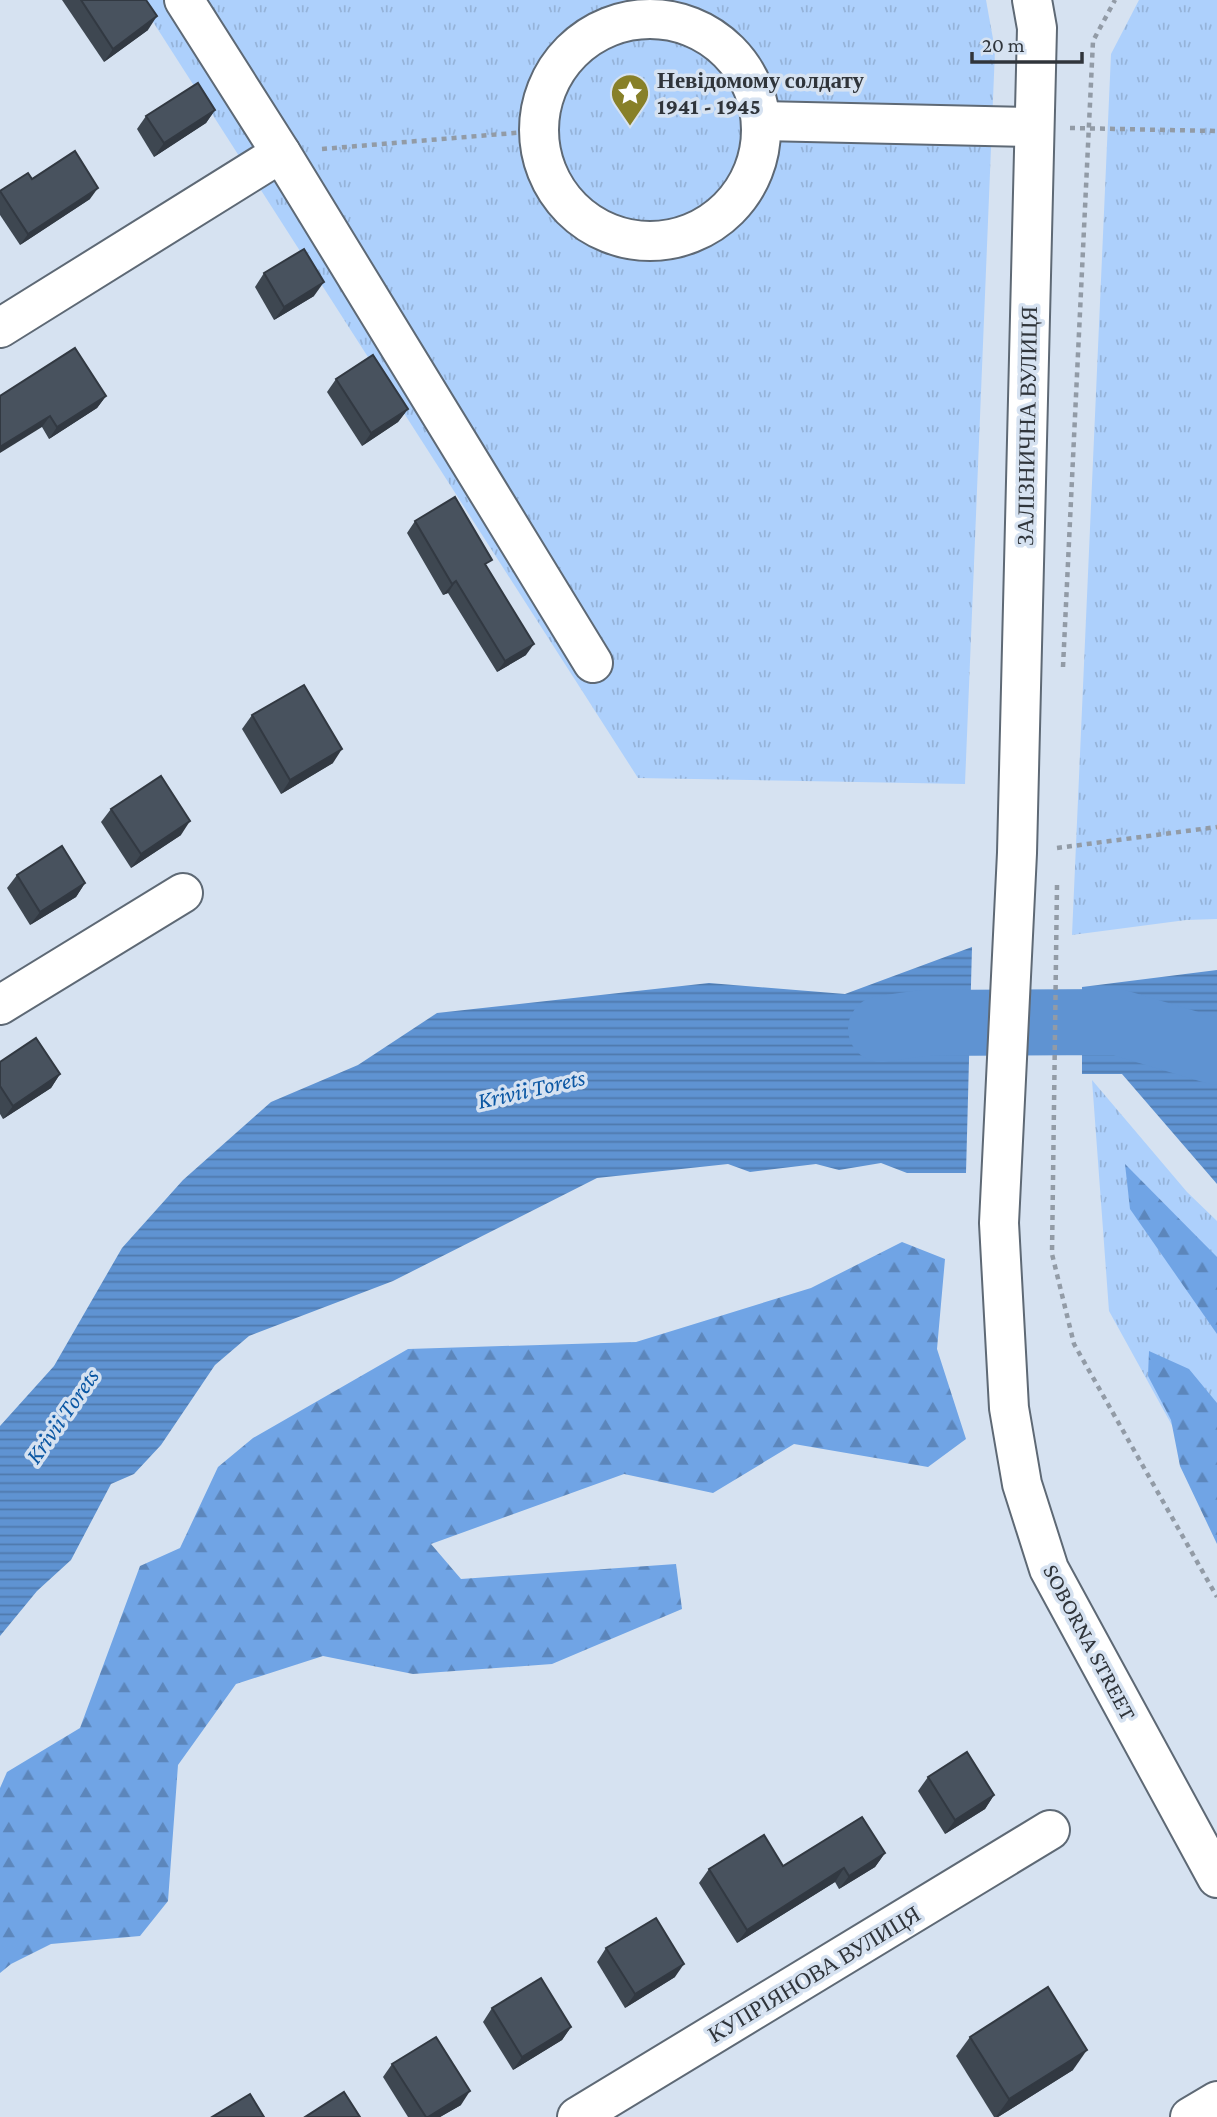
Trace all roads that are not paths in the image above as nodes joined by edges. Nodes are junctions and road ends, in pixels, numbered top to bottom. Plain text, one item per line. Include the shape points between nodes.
1 (184, 0) edge
2 (1038, 9) edge
3 (761, 121) junction
4 (1034, 127) junction
5 (281, 153) junction
6 (0, 328) edge
7 (593, 663) dead end
8 (183, 893) dead end
9 (0, 1005) edge
10 (999, 1223) joint
11 (1050, 1830) dead end
12 (1217, 1878) edge
13 (1217, 2101) edge
14 (578, 2117) edge
15 (1190, 2117) edge

1 - 5 street
2 - 4 street, ЗАЛІЗНИЧНА ВУЛИЦЯ
3 - 3 street via 758,157 744,190 720,216 689,235 654,242 619,237 586,222 561,198 549,176 538,131 543,95 560,61 589,35 624,20 662,18 699,29 730,52 752,84
3 - 4 street
4 - 10 street, ЗАЛІЗНИЧНА ВУЛИЦЯ via 1017,853
5 - 6 street
5 - 7 street
8 - 9 street
10 - 12 street, SOBORNA STREET via 1009,1408 1022,1484 1049,1569
11 - 14 street, КУПРІЯНОВА ВУЛИЦЯ
13 - 15 street

